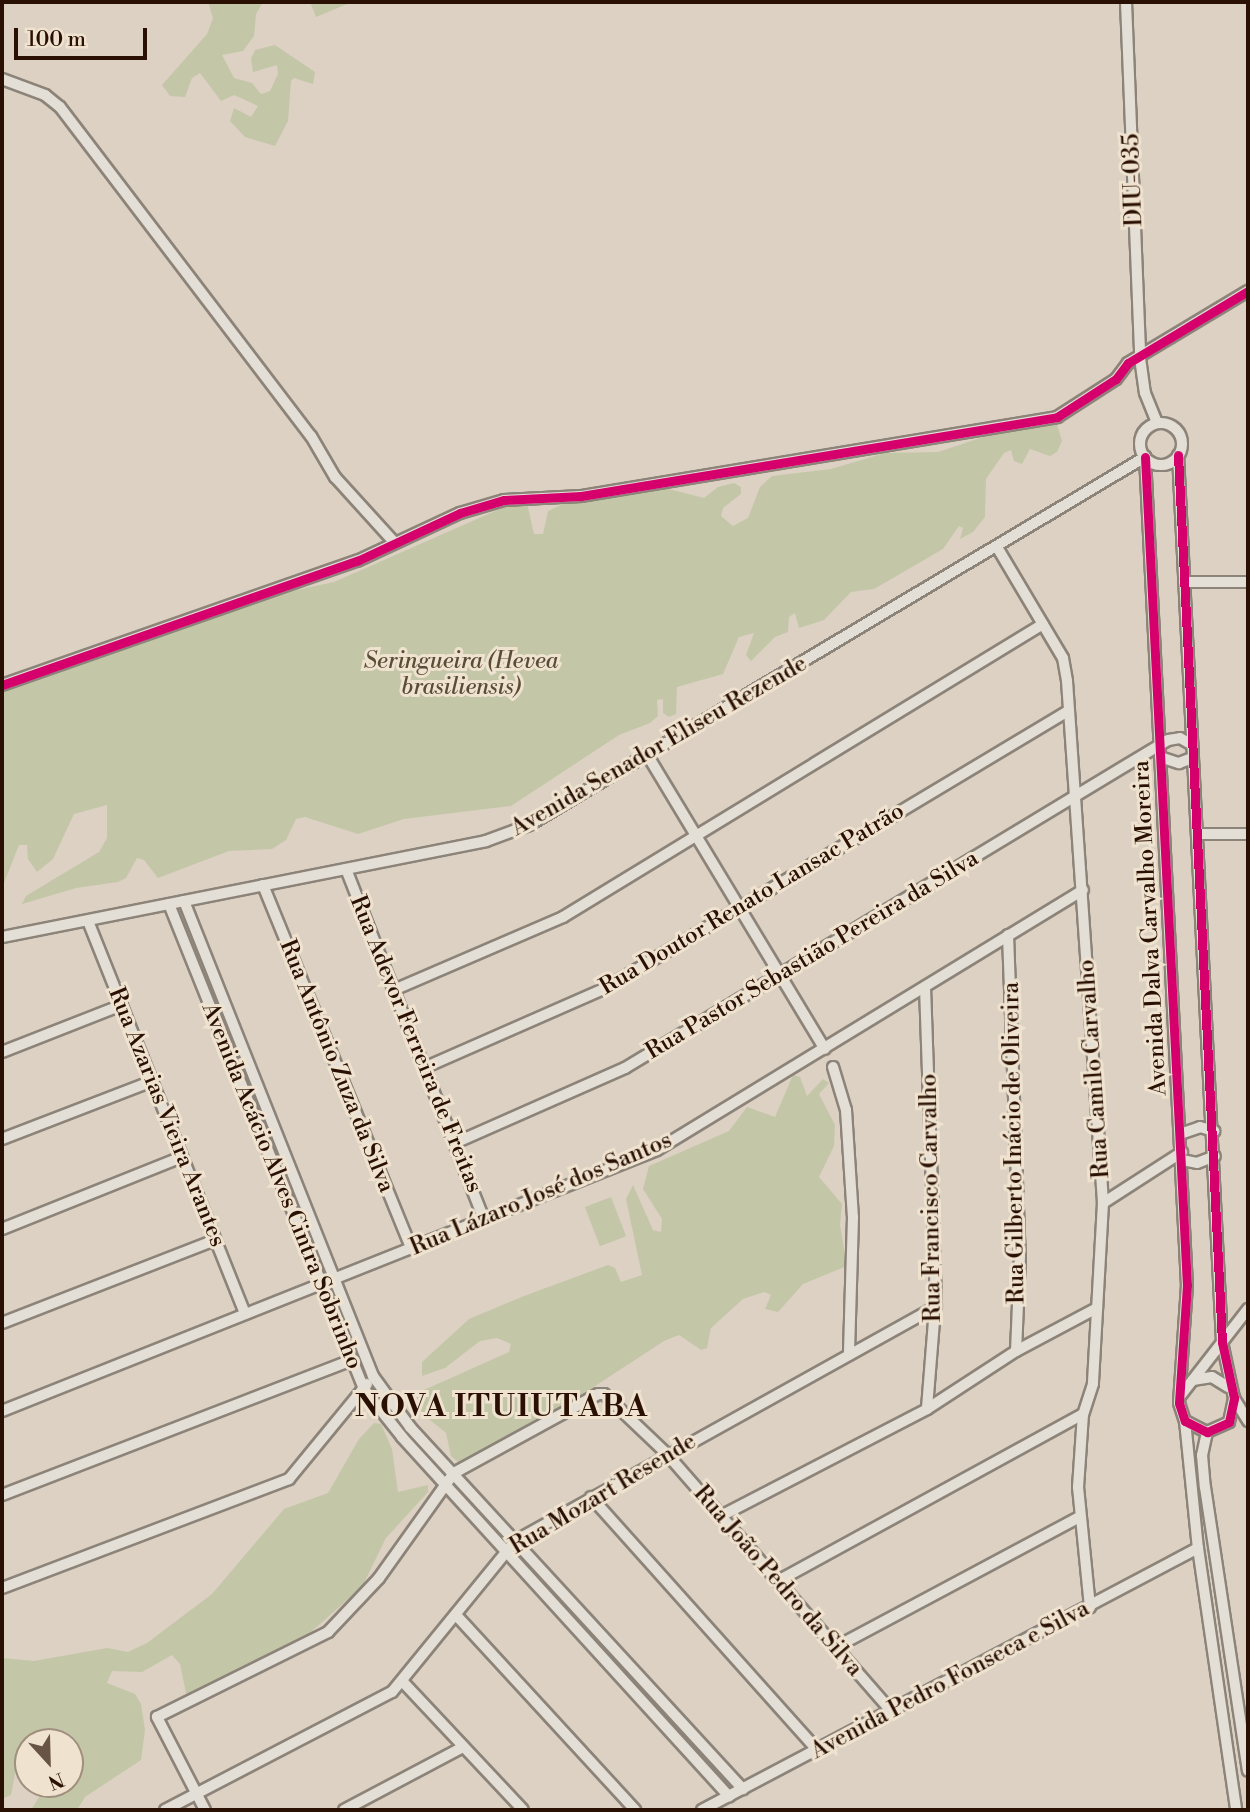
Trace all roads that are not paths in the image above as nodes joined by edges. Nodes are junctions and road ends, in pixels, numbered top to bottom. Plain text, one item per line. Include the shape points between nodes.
1 (1126, 2) edge
2 (2, 79) edge
3 (1248, 291) edge
4 (1140, 358) junction
5 (1157, 423) junction
6 (1178, 456) junction
7 (1145, 457) junction
8 (394, 542) junction
9 (997, 547) junction
10 (1184, 582) junction
11 (1248, 582) edge
12 (1043, 624) junction
13 (2, 685) edge
14 (1068, 711) junction
15 (1191, 744) junction
16 (1159, 752) junction
17 (648, 756) junction
18 (1192, 758) junction
19 (1073, 797) junction
20 (696, 834) junction
21 (1198, 834) junction
22 (1248, 834) edge
23 (346, 870) junction
24 (263, 885) junction
25 (1083, 890) junction
26 (184, 901) junction
27 (169, 904) junction
28 (739, 908) junction
29 (88, 921) junction
30 (1009, 935) junction
31 (2, 937) edge
32 (780, 975) junction
33 (925, 987) junction
34 (396, 989) junction
35 (122, 1005) junction
36 (825, 1049) junction
37 (2, 1052) edge
38 (426, 1067) junction
39 (833, 1067) dead end
40 (152, 1081) junction
41 (1214, 1131) junction
42 (1180, 1134) junction
43 (2, 1139) edge
44 (456, 1143) junction
45 (1182, 1156) junction
46 (1215, 1156) junction
47 (182, 1157) junction
48 (1103, 1203) junction
49 (484, 1219) junction
50 (2, 1229) edge
51 (215, 1241) junction
52 (411, 1248) junction
53 (334, 1279) junction
54 (321, 1284) junction
55 (936, 1307) junction
56 (1097, 1308) junction
57 (1223, 1309) junction
58 (1248, 1309) edge
59 (245, 1314) junction
60 (2, 1323) edge
61 (1223, 1342) junction
62 (1016, 1351) junction
63 (849, 1355) junction
64 (352, 1360) junction
65 (373, 1376) junction
66 (1193, 1380) junction
67 (1228, 1387) junction
68 (363, 1389) junction
69 (1180, 1397) junction
70 (1234, 1398) junction
71 (927, 1409) junction
72 (2, 1410) edge
73 (1083, 1414) junction
74 (1248, 1421) edge
75 (1185, 1422) junction
76 (1207, 1432) junction
77 (667, 1454) junction
78 (454, 1473) junction
79 (445, 1483) junction
80 (2, 1495) edge
81 (591, 1497) junction
82 (721, 1516) junction
83 (1079, 1517) junction
84 (515, 1541) junction
85 (1198, 1548) junction
86 (505, 1550) junction
87 (778, 1581) junction
88 (2, 1588) edge
89 (1090, 1608) junction
90 (456, 1615) junction
91 (836, 1647) junction
92 (402, 1682) junction
93 (891, 1710) junction
94 (463, 1747) junction
95 (817, 1750) junction
96 (1248, 1771) edge
97 (743, 1788) junction
98 (196, 1793) junction
99 (729, 1796) junction
100 (165, 1810) edge
101 (205, 1810) edge
102 (344, 1810) edge
103 (522, 1810) edge
104 (635, 1810) edge
105 (702, 1810) edge
106 (1236, 1810) edge

1 - 4 street, DIU-035
2 - 8 street via 45,95 60,107 311,436 335,477
3 - 4 street
4 - 5 street via 1145,393
4 - 8 street via 1086,401 1039,422 581,496 504,500 460,513
5 - 6 street via 1173,426 1180,435
5 - 7 street, Avenida Dalva Carvalho Moreira via 1142,436
6 - 7 street via 1165,464
6 - 10 street
7 - 9 street, Avenida Senador Eliseu Rezende
7 - 16 street, Avenida Dalva Carvalho Moreira
8 - 13 street via 357,561
9 - 12 street, Rua Camilo Carvalho
9 - 17 street, Avenida Senador Eliseu Rezende
10 - 11 street
10 - 15 street
12 - 14 street, Rua Camilo Carvalho via 1063,658
12 - 20 street
14 - 19 street, Rua Camilo Carvalho
14 - 28 street, Rua Doutor Renato Lansac Patrão
15 - 16 street via 1174,738
15 - 18 street
16 - 18 street via 1179,763
16 - 19 street, Rua Pastor Sebastião Pereira da Silva
16 - 42 street, Avenida Dalva Carvalho Moreira
17 - 20 street
17 - 23 street, Avenida Senador Eliseu Rezende via 504,836
18 - 21 street
19 - 25 street, Rua Camilo Carvalho
19 - 32 street, Rua Pastor Sebastião Pereira da Silva
20 - 28 street
20 - 34 street via 563,917
21 - 22 street
21 - 41 street
23 - 24 street, Avenida Senador Eliseu Rezende
23 - 34 street, Rua Adevor Ferreira de Freitas
24 - 26 street, Avenida Senador Eliseu Rezende
24 - 52 street, Rua Antônio Zuza da Silva
25 - 30 street, Rua Lázaro José dos Santos
25 - 48 street, Rua Camilo Carvalho
26 - 27 street, Avenida Senador Eliseu Rezende
26 - 53 street, Avenida Acácio Alves Cintra Sobrinho
27 - 29 street, Avenida Senador Eliseu Rezende
27 - 54 street, Avenida Acácio Alves Cintra Sobrinho
28 - 32 street
28 - 38 street, Rua Doutor Renato Lansac Patrão via 604,989
29 - 31 street, Avenida Senador Eliseu Rezende
29 - 35 street, Rua Azarias Vieira Arantes
30 - 33 street, Rua Lázaro José dos Santos
30 - 62 street, Rua Gilberto Inácio de Oliveira via 1020,1256
32 - 36 street
32 - 44 street, Rua Pastor Sebastião Pereira da Silva via 625,1068
33 - 36 street, Rua Lázaro José dos Santos
33 - 55 street, Rua Francisco Carvalho
34 - 38 street, Rua Adevor Ferreira de Freitas
35 - 37 street
35 - 40 street, Rua Azarias Vieira Arantes
36 - 49 street, Rua Lázaro José dos Santos via 657,1150
38 - 44 street, Rua Adevor Ferreira de Freitas
39 - 63 street via 846,1110 853,1217
40 - 43 street
40 - 47 street, Rua Azarias Vieira Arantes
41 - 42 street via 1200,1127
41 - 46 street
42 - 45 street, Avenida Dalva Carvalho Moreira
44 - 49 street, Rua Adevor Ferreira de Freitas
45 - 46 street via 1197,1163
45 - 48 street
45 - 69 street, Avenida Dalva Carvalho Moreira via 1187,1285
46 - 57 street
47 - 50 street
47 - 51 street, Rua Azarias Vieira Arantes
48 - 56 street, Rua Camilo Carvalho
49 - 52 street, Rua Lázaro José dos Santos
51 - 59 street, Rua Azarias Vieira Arantes
51 - 60 street
52 - 53 street, Rua Lázaro José dos Santos
53 - 54 street, Rua Lázaro José dos Santos
53 - 65 street, Avenida Acácio Alves Cintra Sobrinho
54 - 59 street, Rua Lázaro José dos Santos
54 - 64 street, Avenida Acácio Alves Cintra Sobrinho
55 - 63 street, Rua Mozart Resende
55 - 71 street, Rua Francisco Carvalho
56 - 62 street
56 - 73 street, Rua Camilo Carvalho via 1093,1384
57 - 58 street via 1232,1313
57 - 61 street
58 - 61 street
59 - 72 street, Rua Lázaro José dos Santos
61 - 66 street
61 - 67 street
62 - 71 street
63 - 77 street, Rua Mozart Resende
64 - 68 street, Avenida Acácio Alves Cintra Sobrinho
64 - 80 street
65 - 68 street
65 - 78 street, Avenida Acácio Alves Cintra Sobrinho via 410,1427
66 - 67 street via 1212,1377
66 - 69 street
67 - 70 street
68 - 79 street, Avenida Acácio Alves Cintra Sobrinho
68 - 88 street via 289,1479
69 - 75 street
70 - 74 street
70 - 76 street via 1229,1422
71 - 82 street
73 - 83 street, Rua Camilo Carvalho
73 - 87 street
75 - 76 street
75 - 85 street
76 - 96 street via 1202,1455 1205,1486
77 - 78 street, Rua João Pedro da Silva via 604,1394
77 - 81 street, Rua Mozart Resende
77 - 82 street, Rua João Pedro da Silva
78 - 79 street
78 - 84 street, Avenida Acácio Alves Cintra Sobrinho
79 - 86 street, Avenida Acácio Alves Cintra Sobrinho
79 - 98 street via 379,1578 328,1632 158,1717
81 - 84 street, Rua Mozart Resende
81 - 95 street
82 - 87 street, Rua João Pedro da Silva
83 - 89 street, Rua Camilo Carvalho
83 - 91 street
84 - 86 street, Rua Mozart Resende
84 - 97 street, Avenida Acácio Alves Cintra Sobrinho
85 - 89 street, Avenida Pedro Fonseca e Silva
85 - 106 street
86 - 90 street, Rua Mozart Resende
86 - 99 street, Avenida Acácio Alves Cintra Sobrinho
87 - 91 street, Rua João Pedro da Silva
89 - 93 street, Avenida Pedro Fonseca e Silva
90 - 92 street, Rua Mozart Resende
90 - 104 street
91 - 93 street, Rua João Pedro da Silva
92 - 94 street
92 - 98 street, Rua Mozart Resende via 392,1692
93 - 95 street, Avenida Pedro Fonseca e Silva
94 - 102 street
94 - 103 street
95 - 97 street, Avenida Pedro Fonseca e Silva
97 - 99 street, Avenida Pedro Fonseca e Silva
98 - 100 street, Rua Mozart Resende
98 - 101 street
99 - 105 street, Avenida Pedro Fonseca e Silva

